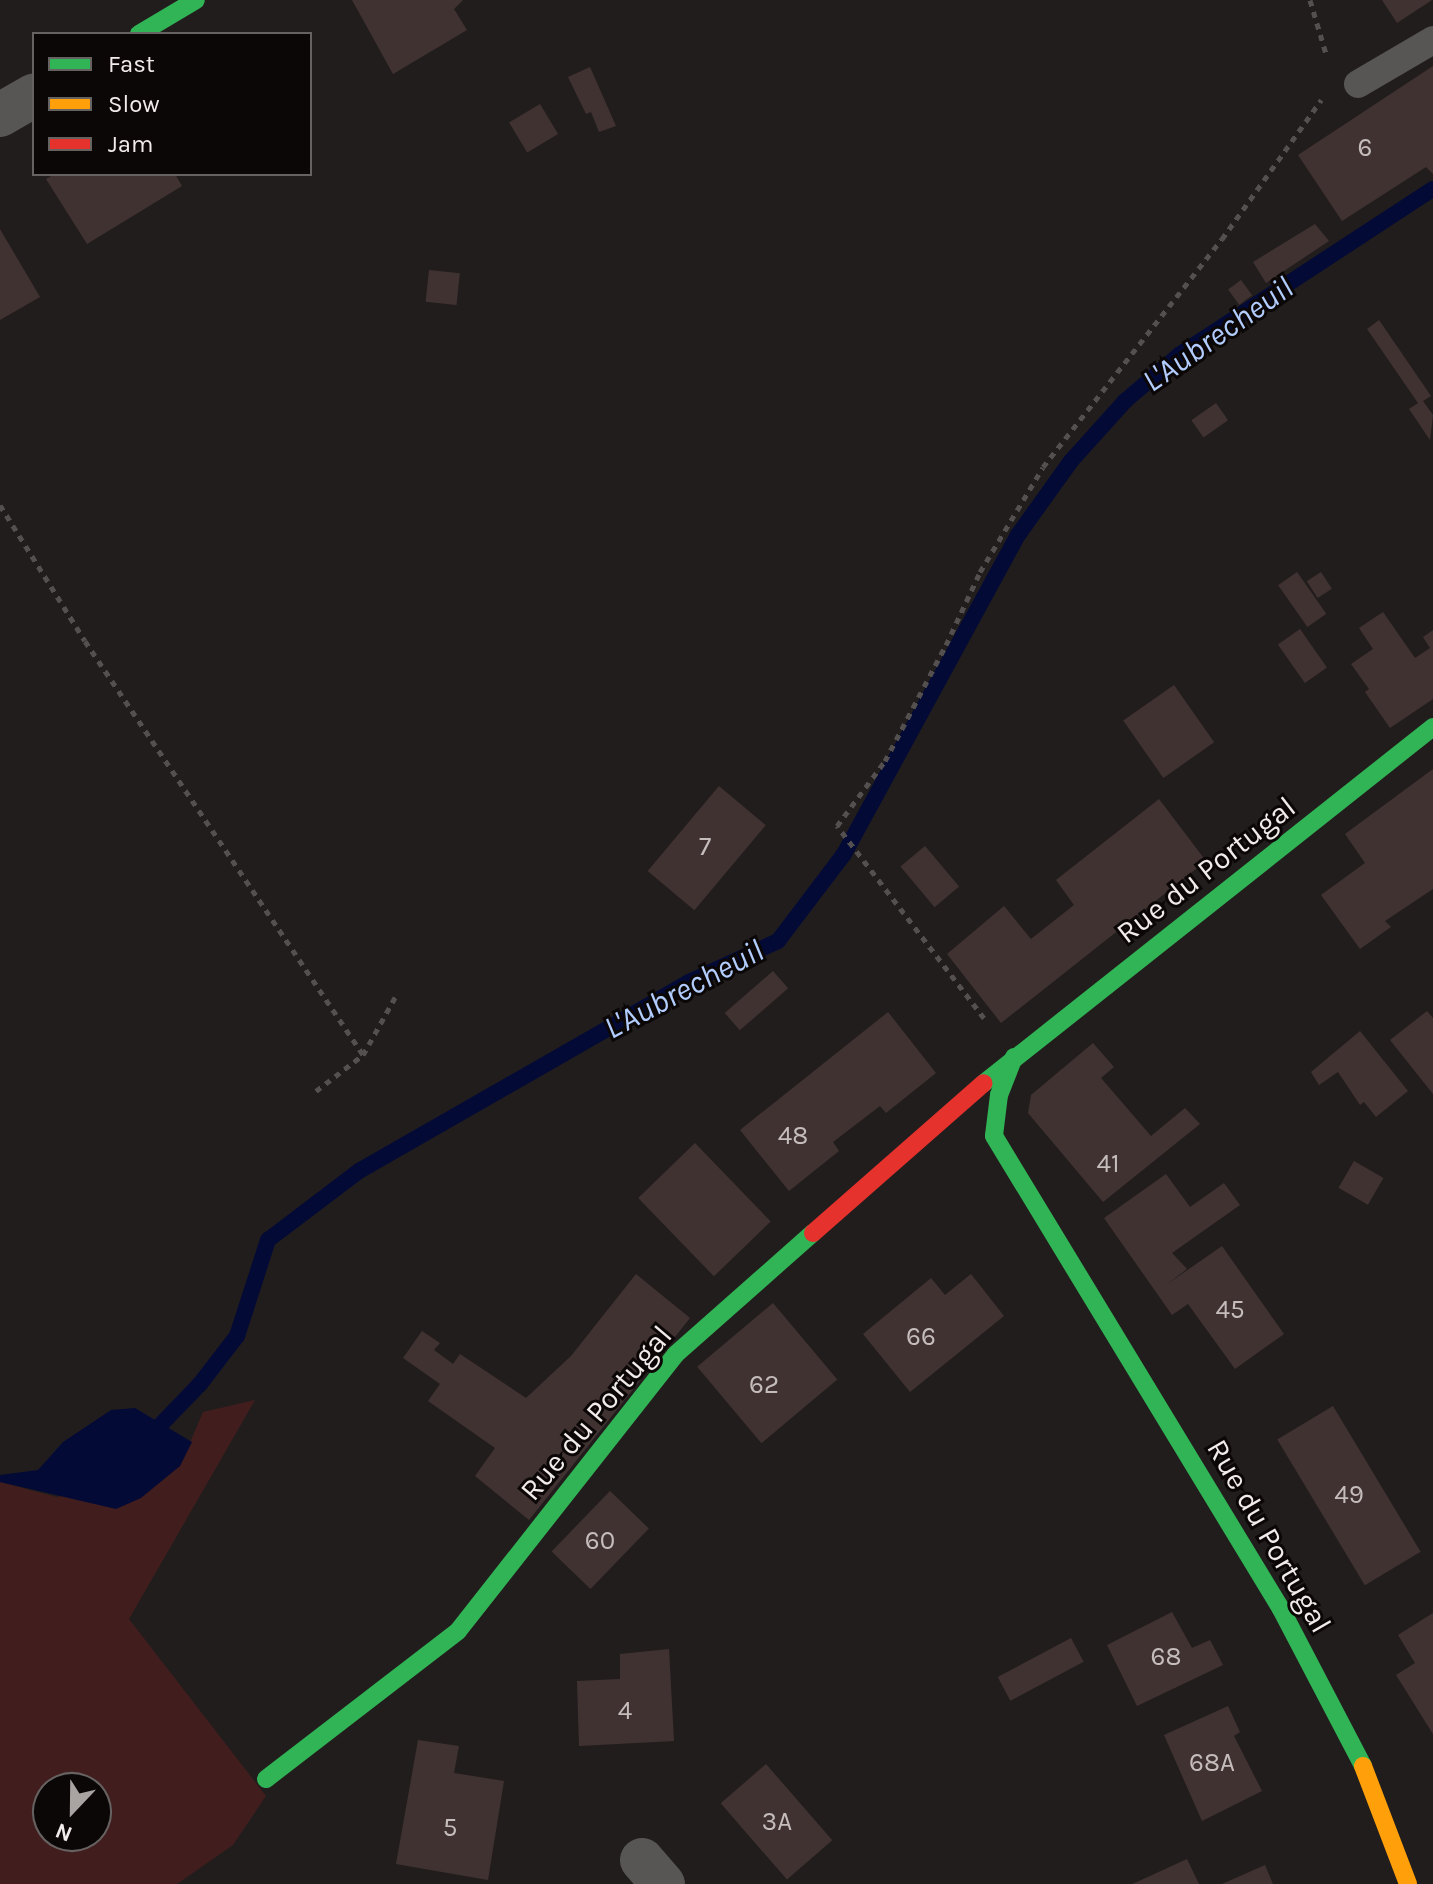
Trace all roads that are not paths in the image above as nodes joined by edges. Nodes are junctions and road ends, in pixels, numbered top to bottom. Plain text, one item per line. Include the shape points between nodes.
1 (196, 0) edge
2 (142, 32) edge
3 (1433, 40) edge
4 (1358, 84) road end
5 (32, 96) edge
6 (0, 115) edge
7 (1433, 727) edge
8 (1014, 1057) junction
9 (266, 1779) dead end
10 (1408, 1884) edge

1 - 2 street
3 - 4 lane
5 - 6 street
7 - 8 street, Rue du Portugal
8 - 9 street, Rue du Portugal via 676,1354 458,1631
8 - 10 street, Rue du Portugal via 999,1095 994,1136 1281,1609 1368,1775

